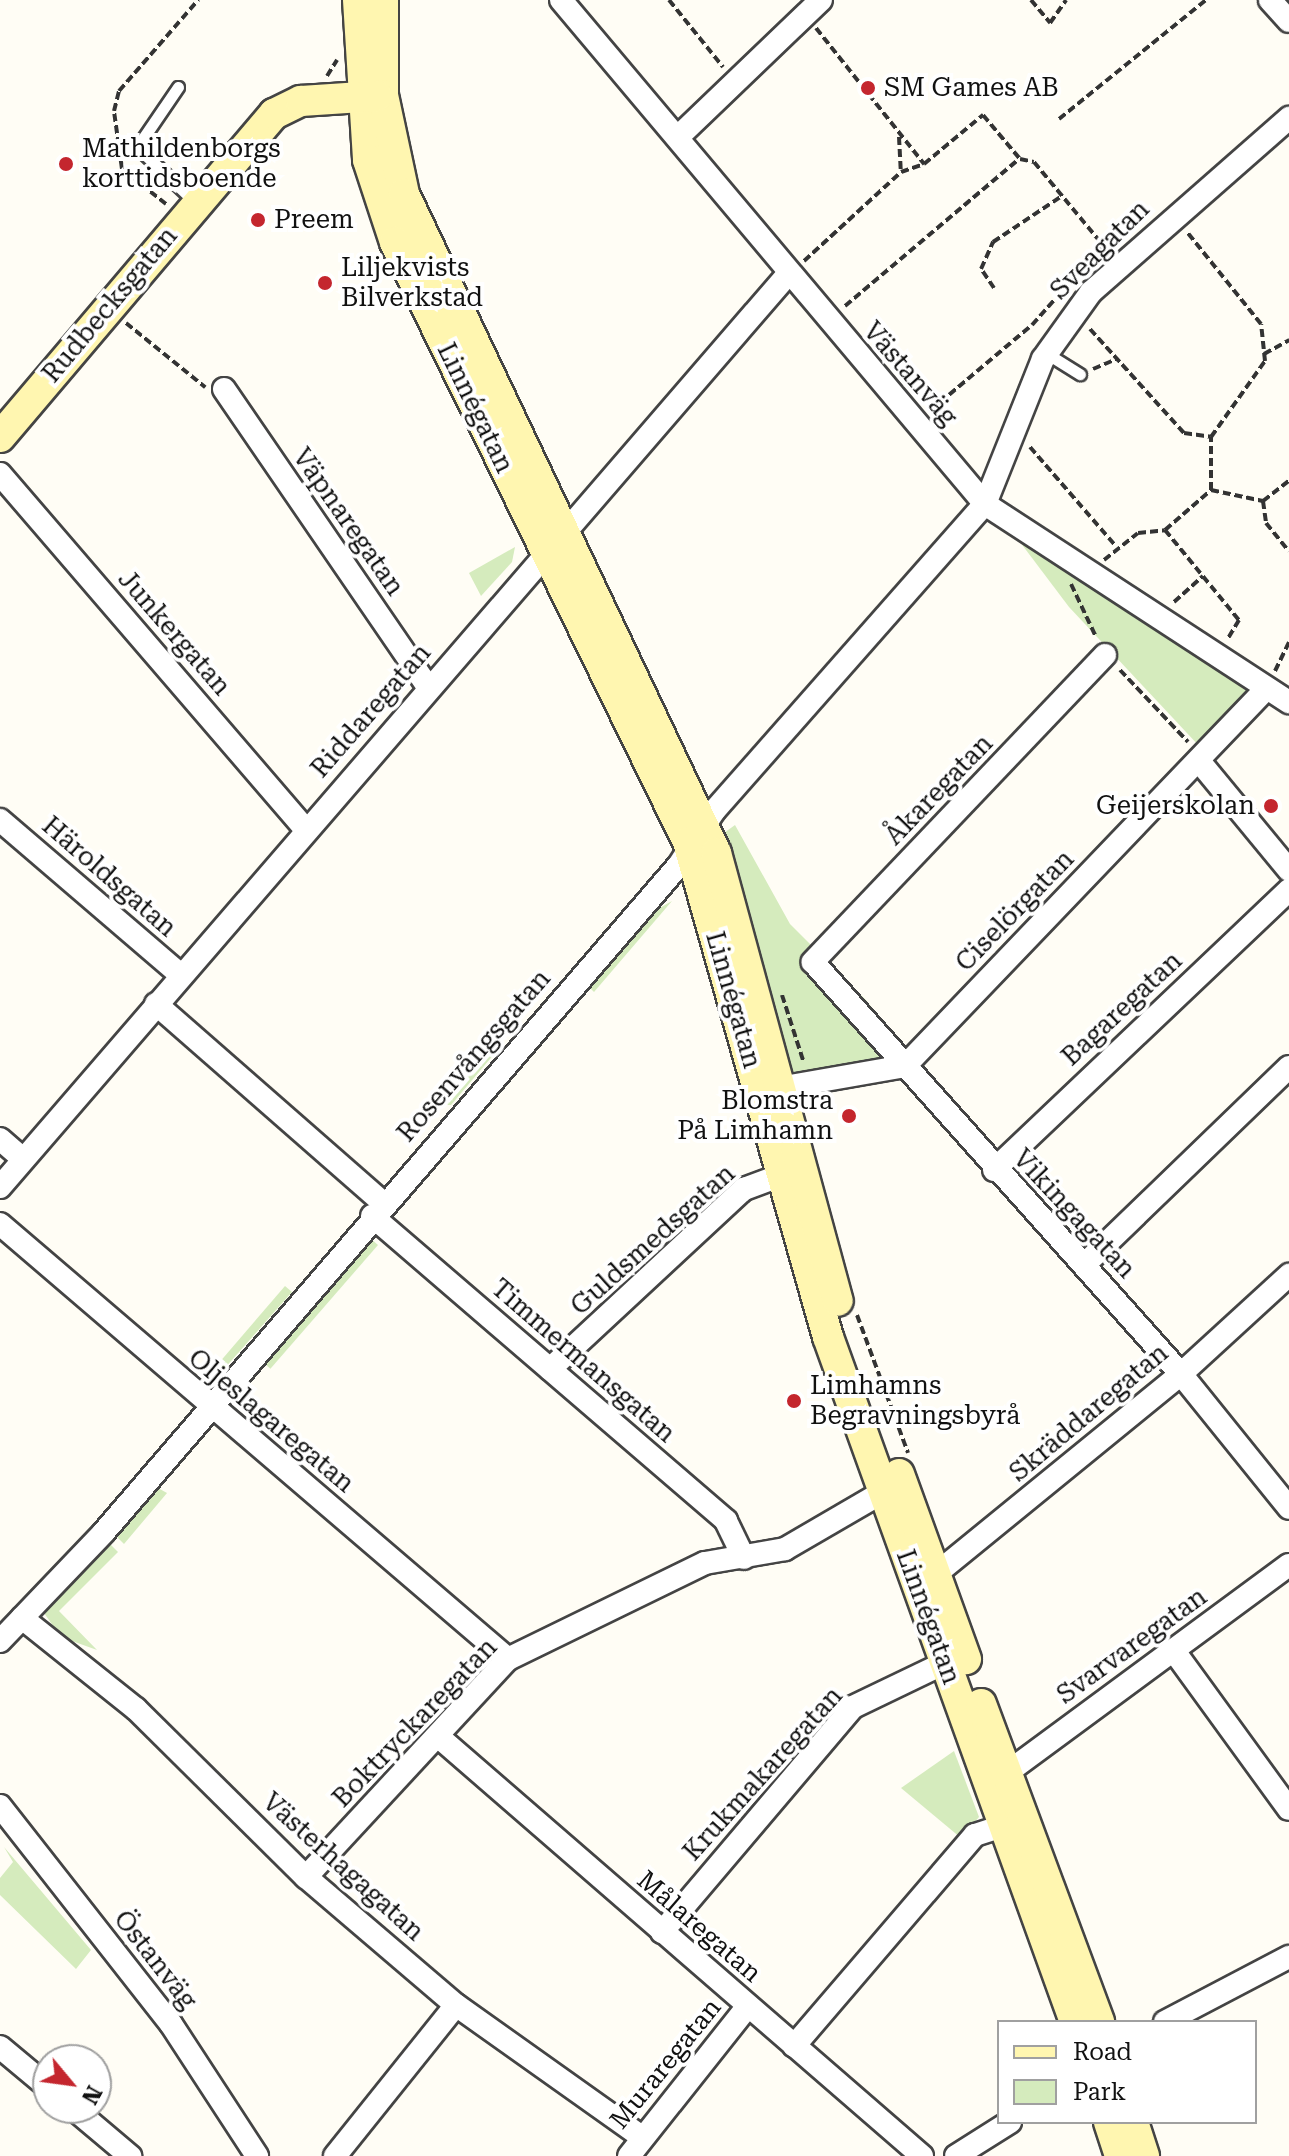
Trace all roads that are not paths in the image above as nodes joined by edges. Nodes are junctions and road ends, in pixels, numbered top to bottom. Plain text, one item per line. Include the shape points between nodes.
1 (358, 0) edge
2 (383, 0) edge
3 (561, 0) edge
4 (1270, 0) edge
5 (813, 7) edge
6 (1289, 21) edge
7 (178, 87) dead end
8 (371, 96) junction
9 (1289, 118) edge
10 (678, 137) junction
11 (183, 206) junction
12 (796, 267) junction
13 (1046, 353) junction
14 (1080, 374) road end
15 (224, 389) road end
16 (0, 437) edge
17 (0, 474) edge
18 (985, 504) junction
19 (553, 545) junction
20 (1105, 655) dead end
21 (428, 687) junction
22 (1267, 688) junction
23 (1289, 702) edge
24 (1199, 761) junction
25 (0, 820) edge
26 (305, 828) junction
27 (696, 833) junction
28 (1289, 870) edge
29 (1289, 890) edge
30 (813, 962) joint
31 (181, 975) junction
32 (156, 1004) junction
33 (905, 1066) junction
34 (1289, 1067) edge
35 (770, 1090) junction
36 (0, 1139) edge
37 (23, 1159) junction
38 (994, 1170) junction
39 (790, 1171) junction
40 (0, 1187) edge
41 (378, 1209) junction
42 (0, 1224) edge
43 (1084, 1265) junction
44 (1289, 1275) edge
45 (550, 1369) junction
46 (1181, 1374) junction
47 (210, 1406) junction
48 (883, 1492) junction
49 (1285, 1496) edge
50 (744, 1558) junction
51 (1289, 1565) edge
52 (927, 1582) junction
53 (22, 1618) junction
54 (0, 1641) edge
55 (1174, 1651) junction
56 (954, 1658) junction
57 (508, 1659) junction
58 (440, 1738) junction
59 (1008, 1772) junction
60 (1289, 1809) edge
61 (3, 1821) edge
62 (1013, 1822) junction
63 (306, 1877) junction
64 (662, 1932) junction
65 (1289, 1957) edge
66 (456, 2005) junction
67 (748, 2006) junction
68 (1074, 2020) edge
69 (1098, 2020) edge
70 (1169, 2020) edge
71 (794, 2046) junction
72 (5, 2060) edge
73 (32, 2077) edge
74 (86, 2124) edge
75 (1007, 2124) edge
76 (1110, 2124) edge
77 (1134, 2124) edge
78 (643, 2138) junction
79 (106, 2149) edge
80 (130, 2156) edge
81 (257, 2156) edge
82 (335, 2156) edge
83 (629, 2156) edge
84 (922, 2156) edge
85 (956, 2156) edge
86 (1120, 2156) edge
87 (1144, 2156) edge

1 - 8 street, Linnégatan
2 - 8 street, Linnégatan
3 - 10 street, Västanväg
4 - 6 street
5 - 10 street
7 - 11 lane via 137,147
8 - 11 street, Rudbecksgatan via 285,107
8 - 19 street, Linnégatan via 368,160 395,242
9 - 13 street, Sveagatan via 1119,264
10 - 12 street, Västanväg
11 - 16 street, Rudbecksgatan
12 - 18 street, Västanväg
12 - 19 street, Riddaregatan
13 - 14 lane
13 - 18 street, Sveagatan via 1009,431
15 - 21 street, Väpnaregatan
17 - 26 street, Junkergatan
18 - 22 street, Västanväg
18 - 27 street, Rosenvångsgatan
19 - 21 street, Riddaregatan
19 - 27 street, Linnégatan
20 - 30 street, Åkaregatan
21 - 26 street, Riddaregatan
22 - 23 street, Västanväg
22 - 24 street, Ciselörgatan
24 - 28 street
24 - 33 street, Ciselörgatan
25 - 31 street, Häroldsgatan
26 - 31 street, Riddaregatan
27 - 35 street, Linnégatan
27 - 41 street, Rosenvångsgatan via 679,865
29 - 38 street, Bagaregatan
30 - 33 street, Vikingagatan
31 - 32 street, Riddaregatan
32 - 37 street, Riddaregatan
32 - 41 street, Timmermansgatan
33 - 35 street
33 - 38 street, Vikingagatan
34 - 43 street
35 - 39 street, Linnégatan
36 - 37 street
37 - 40 street, Riddaregatan
38 - 43 street, Vikingagatan
39 - 45 street, Guldsmedsgatan via 744,1189
39 - 48 street, Linnégatan
39 - 52 street, Linnégatan
41 - 45 street, Timmermansgatan
41 - 47 street, Rosenvångsgatan
42 - 47 street, Oljeslagaregatan
43 - 46 street, Vikingagatan
44 - 46 street, Skräddaregatan
45 - 50 street, Timmermansgatan via 726,1521
46 - 49 street, Vikingagatan
46 - 52 street, Skräddaregatan
47 - 53 street, Rosenvångsgatan
47 - 57 street, Oljeslagaregatan
48 - 50 street, Boktryckaregatan via 785,1549
48 - 52 street, Linnégatan
50 - 57 street, Boktryckaregatan via 705,1563
51 - 55 street, Svarvaregatan
52 - 56 street, Linnégatan
53 - 54 street, Rosenvångsgatan
53 - 63 street, Västerhagagatan via 136,1709
55 - 59 street, Svarvaregatan
55 - 60 street
56 - 59 street, Linnégatan
56 - 62 street, Linnégatan
56 - 64 street, Krukmakaregatan via 853,1707
57 - 58 street, Boktryckaregatan
58 - 63 street, Boktryckaregatan
58 - 64 street, Målaregatan
59 - 62 street, Linnégatan
61 - 81 street, Östanväg via 171,2024
62 - 68 street, Linnégatan
62 - 69 street, Linnégatan
62 - 71 street via 975,1835
63 - 66 street, Västerhagagatan
64 - 67 street, Målaregatan
65 - 70 street
66 - 78 street, Västerhagagatan
66 - 82 street
67 - 71 street, Målaregatan
67 - 78 street, Muraregatan
71 - 84 street, Målaregatan
72 - 73 street
74 - 79 street
75 - 85 street
76 - 86 street
77 - 87 street
78 - 83 street, Muraregatan
79 - 80 street

